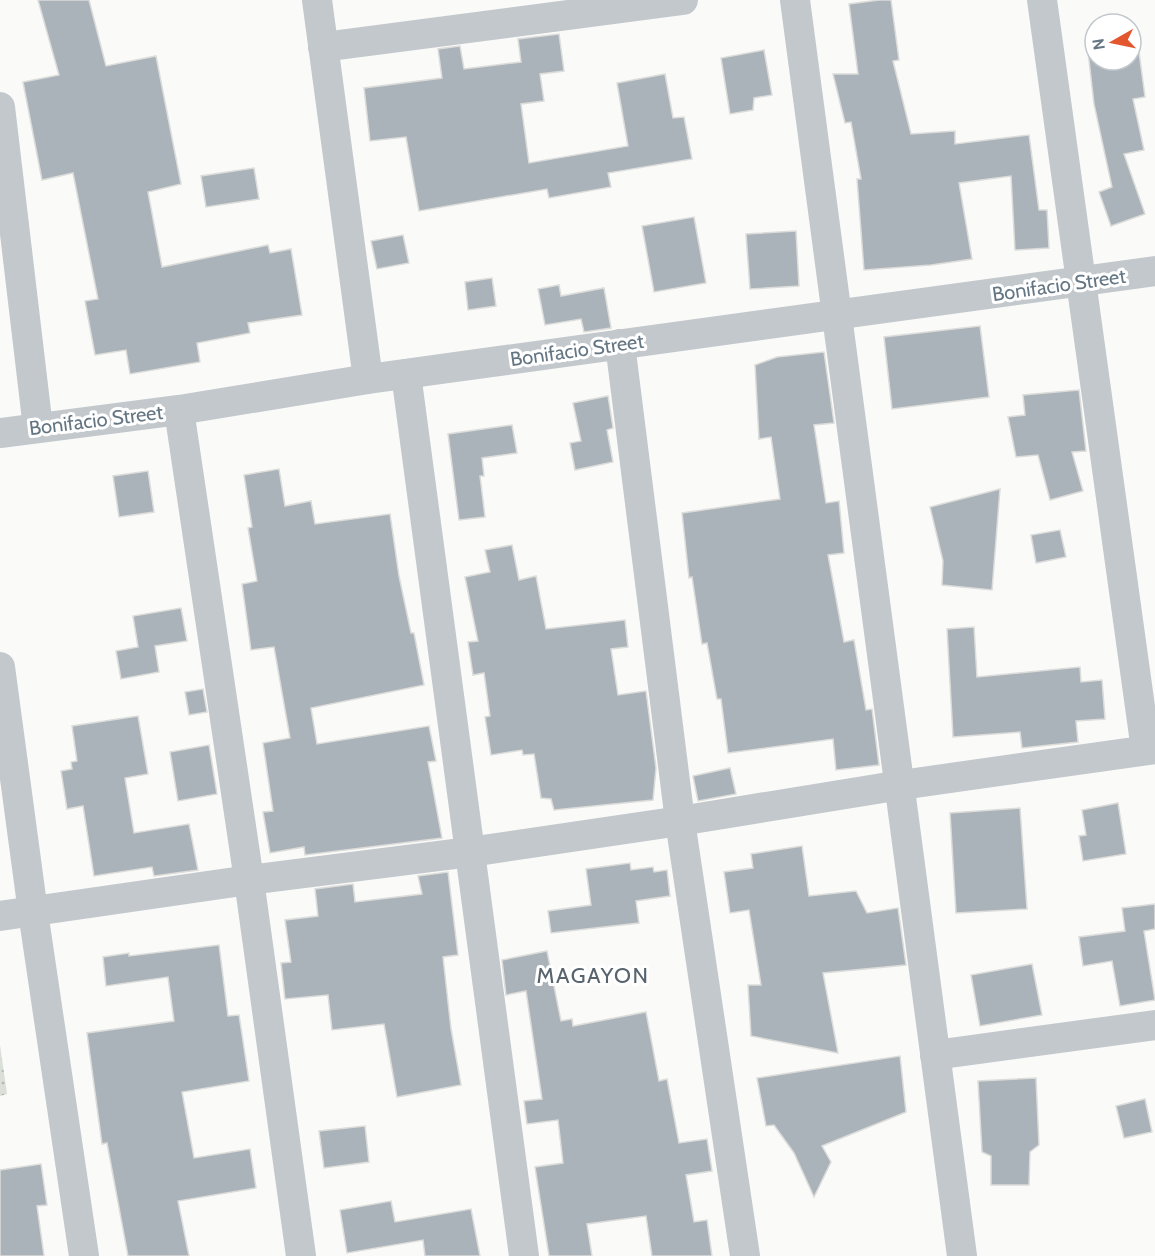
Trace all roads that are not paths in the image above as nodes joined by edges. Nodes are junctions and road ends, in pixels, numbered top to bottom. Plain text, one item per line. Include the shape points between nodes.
1 (317, 0) edge
2 (683, 0) edge
3 (795, 0) edge
4 (1042, 0) edge
5 (323, 47) junction
6 (0, 107) edge
7 (1155, 271) edge
8 (1082, 281) junction
9 (837, 315) junction
10 (620, 344) junction
11 (406, 374) junction
12 (368, 379) junction
13 (179, 410) junction
14 (38, 428) junction
15 (0, 433) edge
16 (0, 667) edge
17 (1151, 750) edge
18 (901, 785) junction
19 (680, 821) junction
20 (470, 852) junction
21 (249, 880) junction
22 (33, 912) junction
23 (0, 916) edge
24 (1155, 1025) edge
25 (935, 1055) junction
26 (84, 1256) edge
27 (301, 1256) edge
28 (524, 1256) edge
29 (745, 1256) edge
30 (962, 1256) edge

1 - 5 street
2 - 5 street
3 - 9 street
4 - 8 street
5 - 12 street
6 - 14 street
7 - 8 street, Bonifacio Street
8 - 9 street, Bonifacio Street
8 - 17 street
9 - 10 street, Bonifacio Street
9 - 18 street
10 - 11 street, Bonifacio Street
10 - 19 street
11 - 12 street, Bonifacio Street
11 - 20 street
12 - 13 street, Bonifacio Street
13 - 14 street, Bonifacio Street
13 - 21 street
14 - 15 street, Bonifacio Street
16 - 22 street
17 - 18 street
18 - 19 street
18 - 25 street
19 - 20 street
19 - 29 street
20 - 21 street
20 - 28 street
21 - 22 street
21 - 27 street
22 - 23 street
22 - 26 street
24 - 25 street
25 - 30 street

